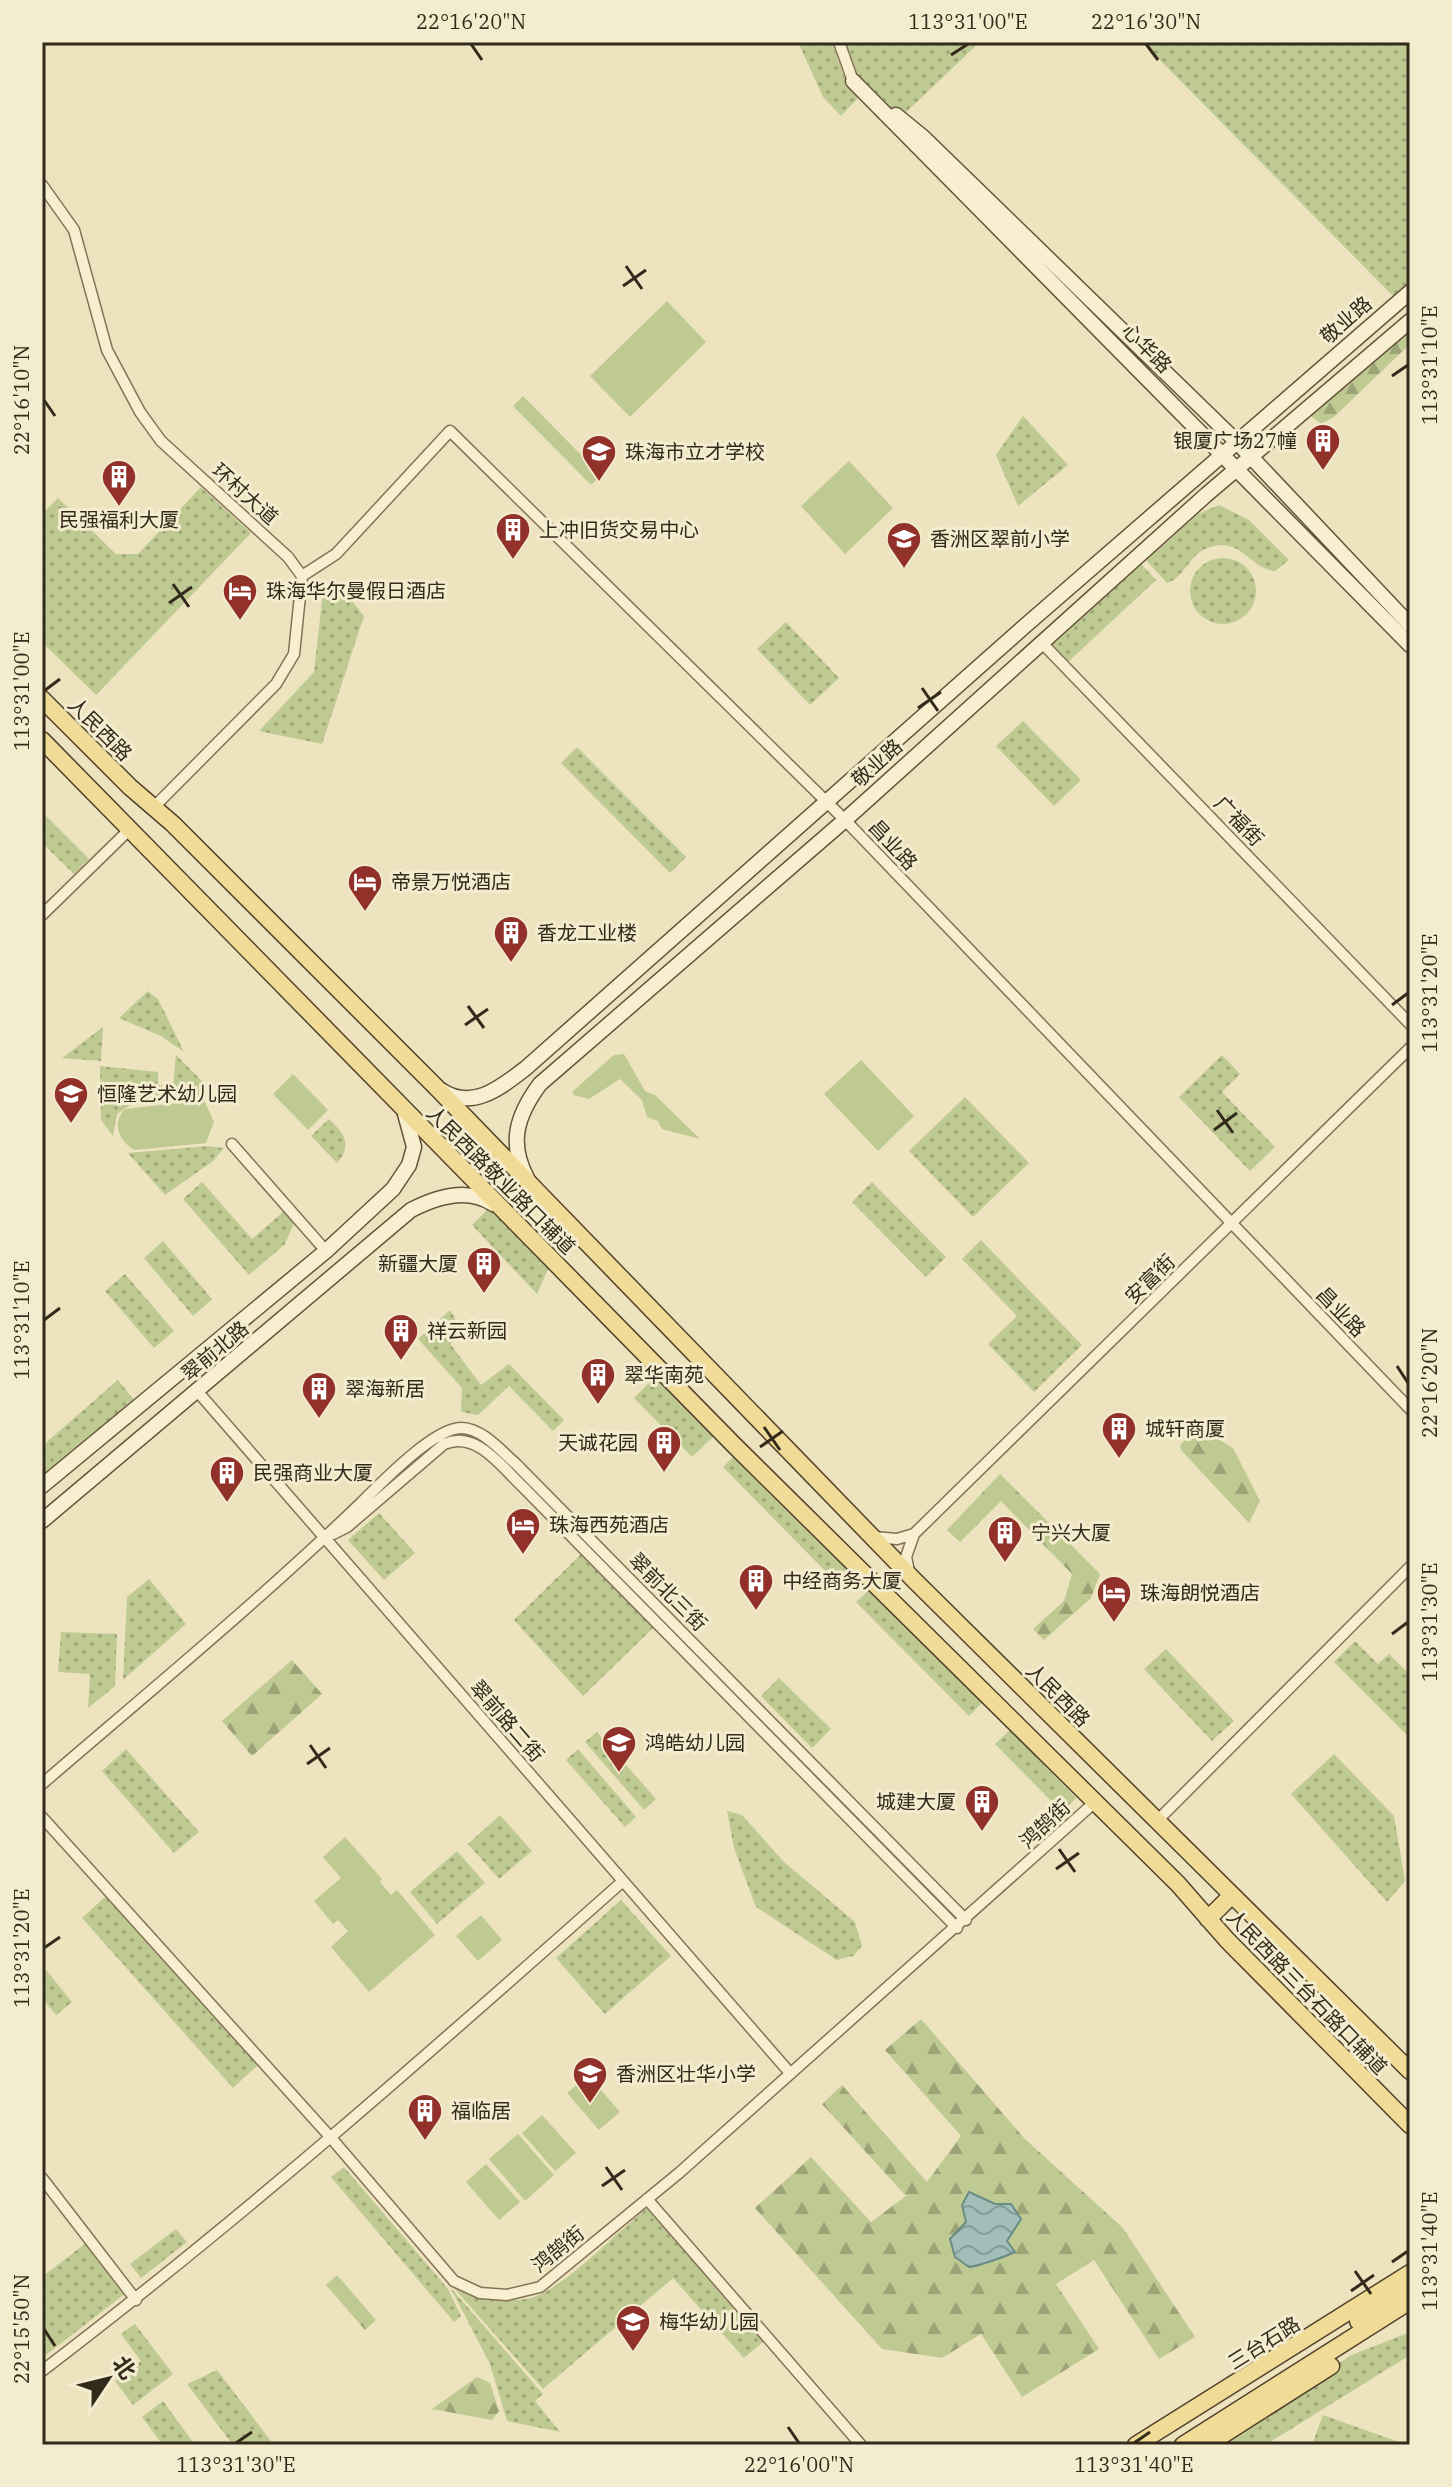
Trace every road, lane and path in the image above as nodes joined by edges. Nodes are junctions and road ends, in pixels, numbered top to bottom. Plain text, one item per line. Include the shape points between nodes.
1 (839, 42) edge
2 (853, 81) junction
3 (42, 185) edge
4 (1410, 292) edge
5 (1410, 321) edge
6 (1237, 442) junction
7 (1224, 453) junction
8 (1250, 457) junction
9 (1238, 468) junction
10 (302, 576) junction
11 (1376, 598) junction
12 (1410, 625) edge
13 (1042, 643) junction
14 (1410, 645) edge
15 (42, 699) edge
16 (42, 740) edge
17 (130, 787) joint
18 (826, 802) junction
19 (154, 807) junction
20 (845, 820) junction
21 (129, 830) junction
22 (42, 915) edge
23 (1410, 1024) edge
24 (1410, 1048) edge
25 (434, 1085) junction
26 (404, 1109) junction
27 (232, 1144) dead end
28 (531, 1186) junction
29 (504, 1211) junction
30 (1232, 1225) junction
31 (326, 1251) junction
32 (198, 1392) junction
33 (1410, 1409) edge
34 (42, 1486) edge
35 (42, 1521) edge
36 (914, 1534) junction
37 (873, 1537) junction
38 (324, 1538) junction
39 (889, 1555) joint
40 (1410, 1567) edge
41 (914, 1580) junction
42 (42, 1784) edge
43 (1095, 1802) junction
44 (42, 1817) edge
45 (1157, 1821) junction
46 (1198, 1863) joint
47 (623, 1881) junction
48 (1232, 1895) junction
49 (1208, 1919) junction
50 (962, 1924) junction
51 (1410, 2071) edge
52 (790, 2073) junction
53 (1410, 2125) edge
54 (332, 2139) junction
55 (42, 2178) edge
56 (647, 2199) junction
57 (1410, 2273) edge
58 (1410, 2287) edge
59 (136, 2300) junction
60 (1410, 2301) edge
61 (1410, 2314) edge
62 (42, 2371) edge
63 (861, 2445) edge
64 (1136, 2445) edge
65 (1157, 2445) edge
66 (1183, 2445) edge
67 (1207, 2445) edge

1 - 2 street, 心华路
2 - 6 main road, 心华路 via 923,137
2 - 7 main road, 心华路
3 - 10 street, 环村大道 via 74,230 107,350 140,412 161,441 288,557
4 - 6 main road, 敬业路
5 - 8 main road, 敬业路
6 - 7 main road, 敬业路
6 - 8 main road, 心华路
7 - 9 main road, 心华路
7 - 18 main road, 敬业路
8 - 9 main road, 敬业路
8 - 11 main road, 心华路
9 - 11 main road, 心华路
9 - 13 main road, 敬业路
10 - 18 street, 昌业路 via 336,554 450,431
10 - 19 street via 294,654 276,684
11 - 12 main road, 心华路
11 - 14 main road, 心华路
13 - 20 main road, 敬业路
13 - 23 street, 广福街
15 - 17 main road, 人民西路
16 - 21 main road, 人民西路敬业路口辅道
17 - 19 main road, 人民西路敬业路口辅道
18 - 20 street, 昌业路
18 - 25 main road, 敬业路 via 526,1068 471,1099 448,1095
19 - 25 main road, 人民西路敬业路口辅道
20 - 28 main road, 敬业路 via 540,1084 516,1129 517,1156
20 - 30 street, 昌业路
21 - 22 street
21 - 26 main road, 人民西路敬业路口辅道
24 - 30 street, 安富街
25 - 28 main road, 人民西路敬业路口辅道
26 - 29 main road, 人民西路敬业路口辅道
26 - 31 main road, 翠前北路 via 414,1147 409,1165 393,1189
27 - 31 street
28 - 37 main road, 人民西路敬业路口辅道
29 - 32 main road, 翠前北路 via 469,1195 438,1198 411,1210
29 - 43 main road, 人民西路敬业路口辅道
30 - 33 street, 昌业路
30 - 36 street, 安富街
31 - 34 main road, 翠前北路
32 - 35 main road, 翠前北路
32 - 38 street, 翠前路二街
36 - 37 street
36 - 41 street via 906,1557
37 - 39 main road, 人民西路敬业路口辅道
38 - 42 street, 翠前北三街
38 - 47 street, 翠前路二街
38 - 50 street, 翠前北三街 via 347,1527 444,1444 463,1438 473,1443
39 - 41 main road, 人民西路
40 - 45 street
41 - 45 main road, 人民西路
43 - 49 main road, 人民西路三台石路口辅道
43 - 50 street, 鸿鹄街
44 - 54 street, 鸿鹄街
45 - 46 main road, 人民西路
46 - 48 main road, 人民西路三台石路口辅道
47 - 52 street, 翠前路二街
47 - 54 street
48 - 49 main road
48 - 51 main road, 人民西路三台石路口辅道
49 - 53 main road, 人民西路三台石路口辅道
50 - 52 street, 鸿鹄街
52 - 56 street, 鸿鹄街
54 - 56 street, 鸿鹄街 via 454,2281 480,2293 507,2295 540,2287
54 - 59 street
55 - 59 street
56 - 63 street
57 - 64 main road, 三台石路
58 - 65 main road
59 - 62 street
60 - 66 main road
61 - 67 main road

